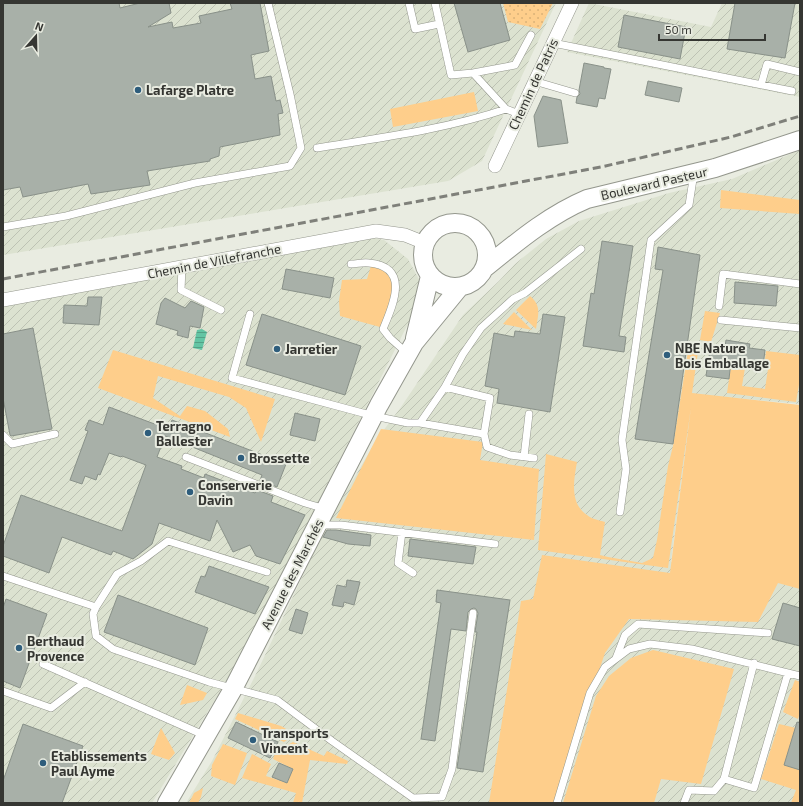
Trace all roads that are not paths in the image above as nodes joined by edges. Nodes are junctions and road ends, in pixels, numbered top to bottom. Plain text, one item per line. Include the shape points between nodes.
1 (268, 3) edge
2 (409, 3) edge
3 (435, 3) edge
4 (572, 3) edge
5 (439, 24) junction
6 (531, 35) dead end
7 (553, 43) junction
8 (473, 72) junction
9 (800, 72) edge
10 (534, 81) junction
11 (761, 85) junction
12 (792, 91) dead end
13 (575, 93) dead end
14 (506, 109) junction
15 (519, 114) junction
16 (800, 140) edge
17 (317, 148) dead end
18 (495, 166) dead end
19 (694, 173) junction
20 (3, 227) edge
21 (484, 240) junction
22 (517, 242) junction
23 (425, 243) junction
24 (581, 249) dead end
25 (351, 264) dead end
26 (182, 267) junction
27 (486, 267) junction
28 (430, 276) junction
29 (800, 284) edge
30 (459, 288) junction
31 (3, 300) edge
32 (719, 306) dead end
33 (221, 310) dead end
34 (250, 314) dead end
35 (722, 320) dead end
36 (800, 328) edge
37 (411, 349) junction
38 (445, 387) junction
39 (529, 414) dead end
40 (374, 416) junction
41 (420, 423) junction
42 (55, 434) dead end
43 (484, 434) junction
44 (3, 435) edge
45 (186, 457) dead end
46 (524, 457) junction
47 (534, 458) dead end
48 (326, 509) junction
49 (620, 512) dead end
50 (317, 525) junction
51 (402, 532) junction
52 (495, 544) dead end
53 (267, 572) dead end
54 (413, 573) dead end
55 (3, 576) edge
56 (96, 607) junction
57 (473, 613) dead end
58 (768, 632) dead end
59 (616, 658) junction
60 (754, 663) junction
61 (43, 664) dead end
62 (788, 672) junction
63 (800, 676) edge
64 (85, 682) junction
65 (233, 689) junction
66 (3, 691) edge
67 (206, 736) junction
68 (724, 779) junction
69 (411, 800) edge
70 (167, 803) edge
71 (557, 803) edge
72 (684, 803) edge

1 - 20 lane via 302,148 290,166 195,183 66,216
2 - 5 lane via 415,29
3 - 5 lane
4 - 7 street, Chemin de Patris
5 - 8 lane via 451,75
6 - 8 lane via 514,65
7 - 10 street, Chemin de Patris
7 - 11 lane
8 - 14 lane
9 - 11 lane via 767,64
10 - 13 lane
10 - 15 street, Chemin de Patris
11 - 12 lane
14 - 15 lane
14 - 17 lane via 477,119
15 - 18 street, Chemin de Patris
16 - 19 street, Boulevard Pasteur
19 - 22 street, Boulevard Pasteur via 587,199 555,215
19 - 49 lane via 689,205 651,240 622,440 626,468
21 - 22 street via 501,244
21 - 23 street via 471,227 454,223 444,224 436,229
21 - 27 street via 487,253
22 - 27 street, Boulevard Pasteur
23 - 26 street, Chemin de Villefranche via 405,236 376,231
23 - 28 street via 423,260
24 - 38 lane via 525,293 513,299 481,328
25 - 37 lane via 369,263 386,267 394,275 396,287 392,309 383,329 390,338
26 - 31 street, Chemin de Villefranche
26 - 33 lane via 181,290
27 - 30 street via 475,281
28 - 30 street via 438,283
28 - 37 street, Avenue des Marchés
29 - 32 lane via 723,274
30 - 37 street, Avenue des Marchés
34 - 40 lane via 232,378
35 - 36 lane
37 - 40 street, Avenue des Marchés
38 - 41 lane
38 - 43 lane via 490,398
39 - 46 lane
40 - 41 lane
40 - 48 street, Avenue des Marchés
41 - 43 lane
42 - 44 lane via 12,444
43 - 46 lane via 487,448
45 - 48 lane
46 - 47 lane
48 - 50 street, Avenue des Marchés
50 - 51 lane
50 - 65 street, Avenue des Marchés
51 - 52 lane
51 - 54 lane via 398,563
53 - 56 lane via 168,541 141,561 117,574
55 - 56 lane
56 - 65 lane via 92,614 96,636 113,649
57 - 69 lane via 452,769 442,797
58 - 59 lane via 638,624 625,635
59 - 60 lane via 629,649 650,644 692,648
59 - 71 lane via 605,667 590,693
60 - 62 lane
60 - 68 lane
61 - 64 lane
62 - 63 lane
62 - 68 lane via 754,788
64 - 66 lane via 51,708
64 - 67 lane
65 - 67 street, Avenue des Marchés
65 - 69 lane via 277,700
67 - 70 street, Avenue des Marchés
68 - 72 lane via 714,791 690,790

